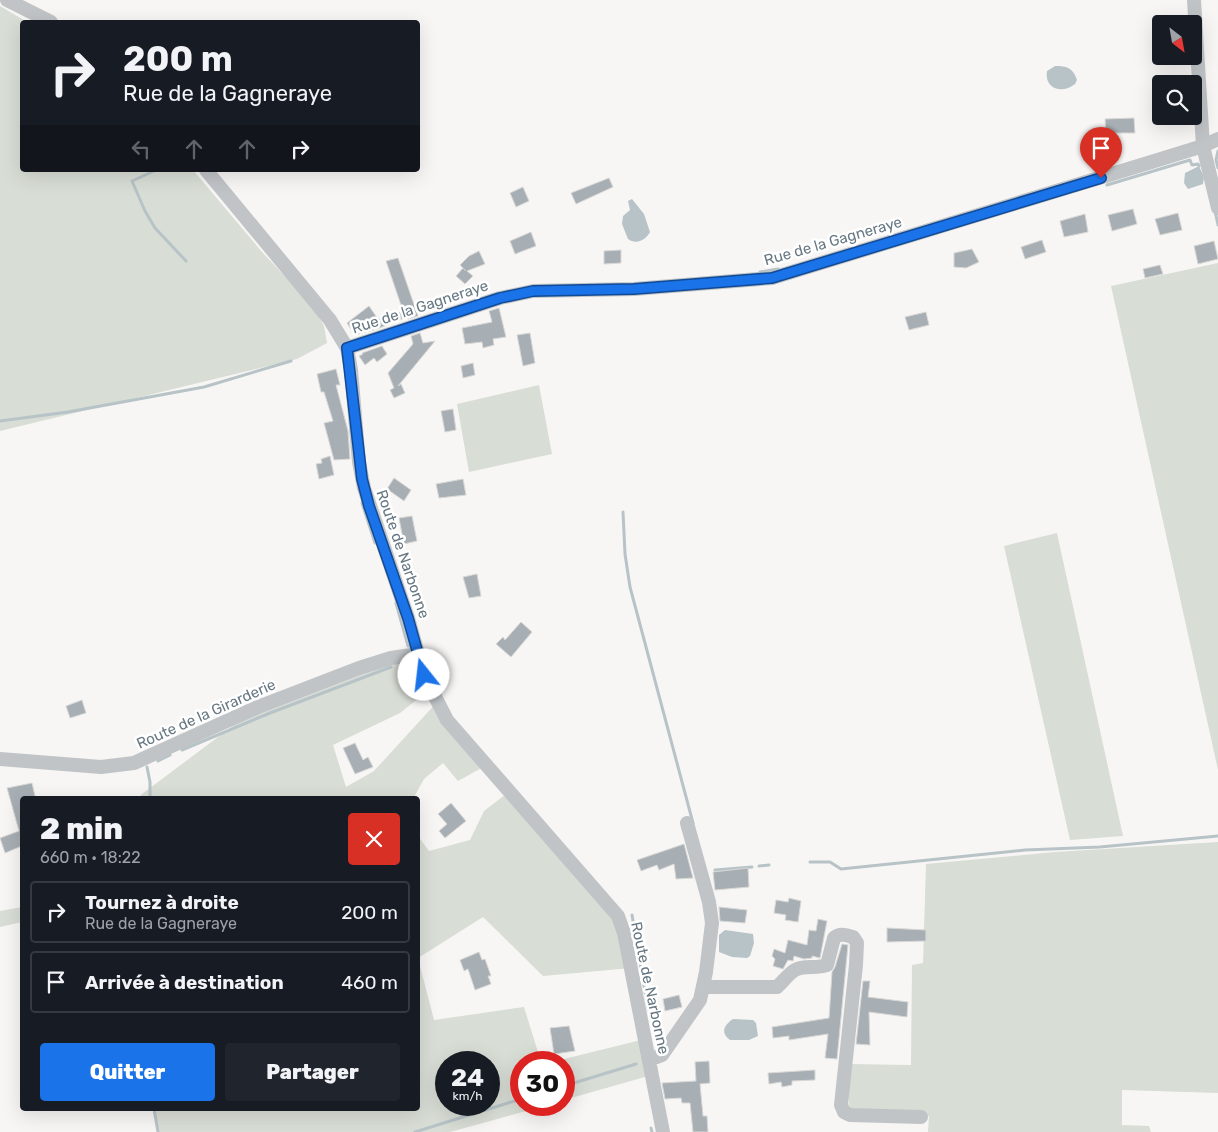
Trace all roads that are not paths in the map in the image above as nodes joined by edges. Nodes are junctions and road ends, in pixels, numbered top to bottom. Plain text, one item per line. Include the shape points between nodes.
1 (7, 0) edge
2 (1194, 0) edge
3 (47, 20) edge
4 (1218, 139) edge
5 (1203, 146) junction
6 (208, 172) edge
7 (1218, 208) edge
8 (347, 348) junction
9 (418, 654) junction
10 (0, 759) edge
11 (687, 823) dead end
12 (703, 987) junction
13 (649, 1060) junction
14 (921, 1117) dead end
15 (663, 1132) edge

1 - 3 street
2 - 5 street
4 - 5 street, Rue de la Gagneraye
5 - 7 street
5 - 8 street, Rue de la Gagneraye via 772,278 634,289 533,291 500,298
6 - 8 street, Route de Narbonne via 330,320
8 - 9 street, Route de Narbonne via 362,479
9 - 10 street, Route de la Girarderie via 359,668 258,707 134,763 101,767
9 - 13 street, Route de Narbonne via 430,689 448,720 618,916
11 - 12 street via 712,923
12 - 13 street via 700,1000 662,1055
12 - 14 street via 777,987 794,970 827,965 834,938 842,934 852,937 857,943 856,965 841,1105 850,1116
13 - 15 street, Route de Narbonne

